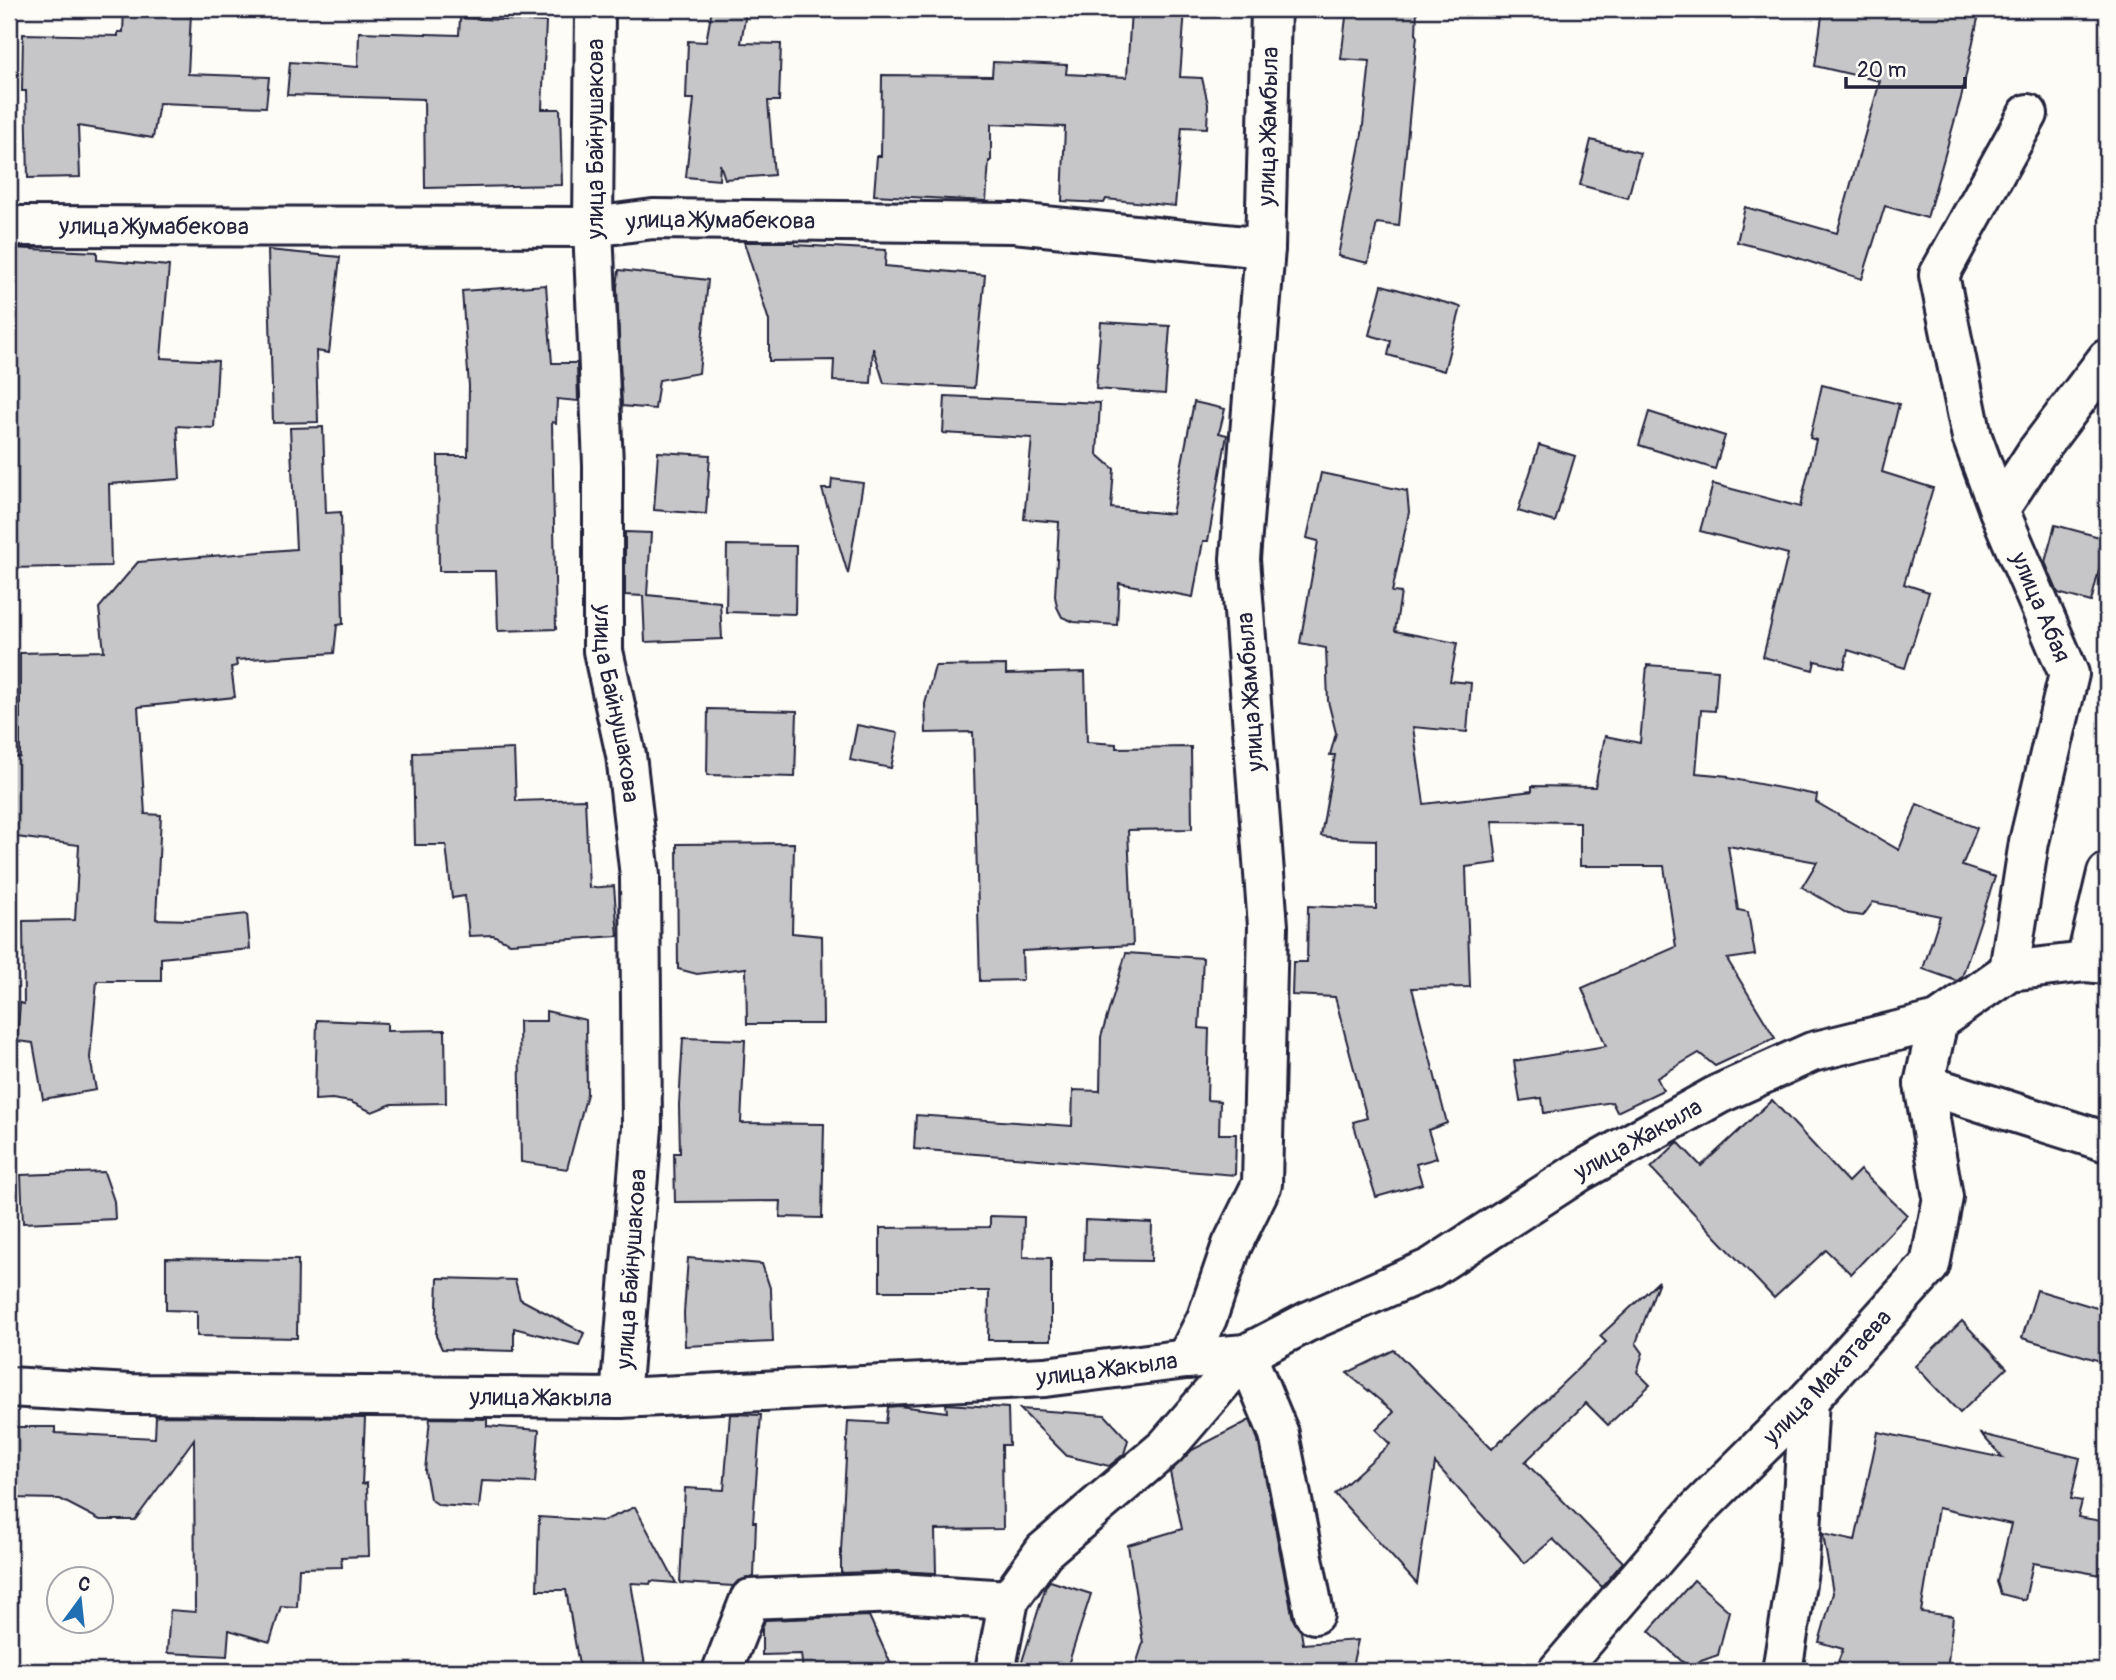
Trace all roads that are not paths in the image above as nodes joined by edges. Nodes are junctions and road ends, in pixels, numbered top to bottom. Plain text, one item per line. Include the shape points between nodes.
1 (595, 9) edge
2 (1271, 9) edge
3 (2028, 114) dead end
4 (9, 226) edge
5 (593, 227) junction
6 (1265, 248) junction
7 (2107, 359) edge
8 (1999, 510) junction
9 (2107, 873) edge
10 (2096, 963) edge
11 (2009, 971) junction
12 (1938, 1021) junction
13 (1924, 1084) junction
14 (2107, 1142) edge
15 (1246, 1354) junction
16 (1186, 1359) junction
17 (9, 1387) edge
18 (621, 1398) junction
19 (1809, 1399) junction
20 (1009, 1600) junction
21 (1314, 1614) dead end
22 (722, 1671) edge
23 (995, 1671) edge
24 (1558, 1671) edge
25 (1782, 1671) edge

1 - 5 street, улица Байнушакова
2 - 6 street, улица Жамбыла
3 - 8 street, улица Абая via 1939,275 1972,437
4 - 5 street, улица Жумабекова
5 - 6 street, улица Жумабекова via 653,219 1014,223
5 - 18 street, улица Байнушакова via 603,465 603,651 626,755 640,876 642,1127
6 - 16 street, улица Жамбыла via 1240,559 1268,926 1262,1184
7 - 8 street
8 - 11 street, улица Абая via 2069,674 2029,842
9 - 10 street
10 - 11 street, улица Жакыла
11 - 12 street, улица Жакыла
12 - 13 street, улица Макатаева
12 - 15 street, улица Жакыла via 1812,1052 1719,1094 1579,1171 1431,1268
13 - 14 street
13 - 19 street, улица Макатаева via 1943,1197 1930,1265
15 - 16 street, улица Жакыла
15 - 20 street via 1166,1447 1044,1551
15 - 21 street via 1279,1434
16 - 18 street, улица Жакыла via 1045,1377
17 - 18 street, улица Жакыла via 130,1394
19 - 24 street, улица Макатаева via 1696,1513
19 - 25 street via 1798,1564
20 - 22 street via 898,1593 750,1599
20 - 23 street

